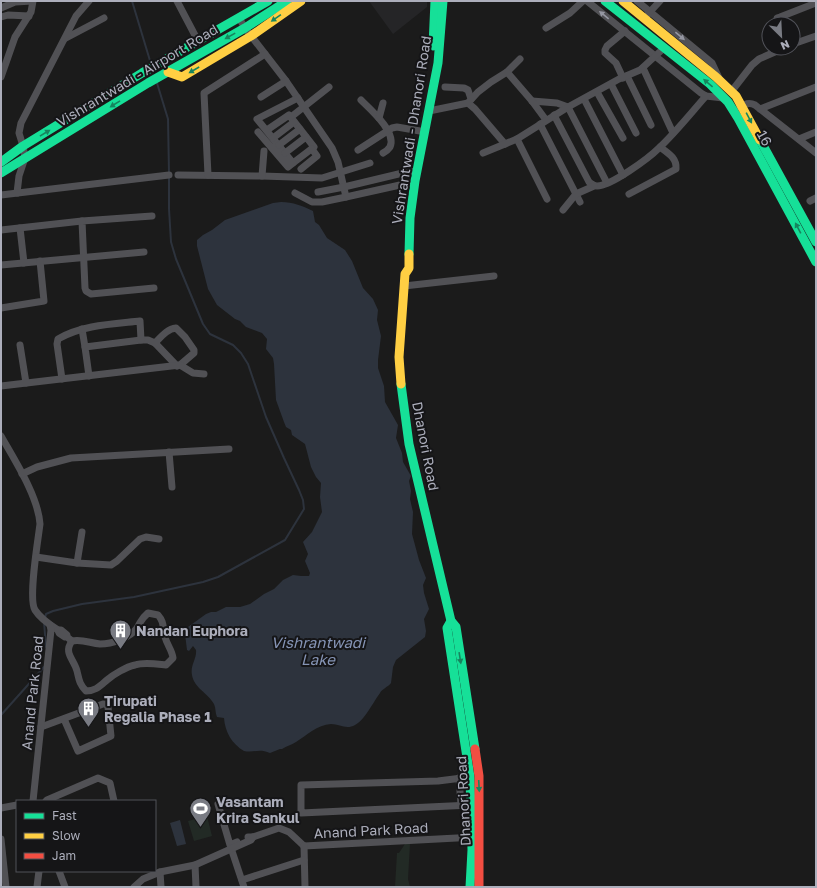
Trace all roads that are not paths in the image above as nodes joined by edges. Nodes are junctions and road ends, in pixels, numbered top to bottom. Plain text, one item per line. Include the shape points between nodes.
1 (89, 1) edge
2 (177, 1) edge
3 (268, 1) edge
4 (287, 1) edge
5 (301, 1) edge
6 (435, 1) edge
7 (443, 1) edge
8 (583, 1) edge
9 (587, 1) edge
10 (605, 1) edge
11 (623, 1) edge
12 (637, 1) edge
13 (660, 1) edge
14 (816, 3) edge
15 (255, 4) edge
16 (1, 8) edge
17 (647, 15) junction
18 (29, 16) junction
19 (783, 16) edge
20 (1, 17) edge
21 (263, 17) junction
22 (104, 18) dead end
23 (238, 18) junction
24 (637, 26) junction
25 (245, 28) junction
26 (546, 28) dead end
27 (627, 33) junction
28 (251, 36) junction
29 (816, 36) edge
30 (66, 38) junction
31 (198, 41) junction
32 (801, 41) edge
33 (664, 48) junction
34 (265, 54) junction
35 (766, 56) edge
36 (656, 57) junction
37 (520, 59) dead end
38 (643, 68) junction
39 (507, 72) junction
40 (140, 74) junction
41 (165, 74) junction
42 (1, 77) edge
43 (625, 77) junction
44 (286, 81) junction
45 (147, 84) junction
46 (611, 84) junction
47 (329, 87) dead end
48 (445, 87) dead end
49 (816, 87) edge
50 (597, 92) junction
51 (727, 95) junction
52 (706, 96) junction
53 (261, 97) dead end
54 (298, 98) junction
55 (584, 99) junction
56 (361, 100) dead end
57 (470, 101) junction
58 (532, 101) junction
59 (383, 103) dead end
60 (568, 107) junction
61 (304, 108) junction
62 (738, 108) junction
63 (760, 109) junction
64 (429, 111) junction
65 (554, 115) junction
66 (379, 118) junction
67 (293, 119) junction
68 (543, 122) junction
69 (651, 124) dead end
70 (300, 129) junction
71 (267, 130) junction
72 (388, 130) junction
73 (420, 131) junction
74 (258, 132) dead end
75 (636, 132) dead end
76 (816, 132) edge
77 (321, 133) junction
78 (673, 133) junction
79 (273, 138) junction
80 (623, 138) dead end
81 (755, 138) junction
82 (516, 139) junction
83 (799, 139) junction
84 (309, 143) junction
85 (505, 144) junction
86 (279, 145) junction
87 (24, 146) junction
88 (660, 147) junction
89 (358, 150) dead end
90 (264, 151) dead end
91 (816, 152) edge
92 (285, 153) junction
93 (383, 153) dead end
94 (483, 153) dead end
95 (417, 157) junction
96 (25, 158) junction
97 (1, 162) edge
98 (293, 163) junction
99 (370, 163) dead end
100 (301, 169) dead end
101 (411, 170) junction
102 (341, 172) junction
103 (1, 173) edge
104 (169, 175) dead end
105 (178, 175) dead end
106 (208, 175) junction
107 (623, 175) junction
108 (262, 176) junction
109 (409, 183) junction
110 (607, 183) junction
111 (594, 186) junction
112 (344, 188) junction
113 (318, 192) dead end
114 (17, 193) junction
115 (295, 193) dead end
116 (576, 194) junction
117 (629, 194) dead end
118 (1, 195) edge
119 (346, 198) junction
120 (547, 199) dead end
121 (580, 202) dead end
122 (563, 210) dead end
123 (152, 216) dead end
124 (82, 221) junction
125 (20, 228) junction
126 (1, 230) edge
127 (816, 242) edge
128 (144, 252) dead end
129 (84, 257) junction
130 (40, 261) junction
131 (816, 262) edge
132 (24, 263) junction
133 (1, 265) edge
134 (405, 274) junction
135 (494, 276) dead end
136 (404, 286) junction
137 (154, 288) dead end
138 (1, 308) edge
139 (82, 329) junction
140 (141, 340) junction
141 (155, 343) junction
142 (20, 345) dead end
143 (85, 347) junction
144 (179, 366) junction
145 (204, 374) dead end
146 (89, 376) junction
147 (62, 379) junction
148 (26, 383) junction
149 (1, 386) edge
150 (1, 436) edge
151 (229, 449) dead end
152 (169, 452) junction
153 (22, 474) junction
154 (172, 487) dead end
155 (82, 532) dead end
156 (159, 539) dead end
157 (36, 557) junction
158 (77, 563) junction
159 (451, 621) junction
160 (50, 625) junction
161 (70, 639) junction
162 (103, 704) junction
163 (64, 719) junction
164 (105, 719) dead end
165 (41, 727) junction
166 (470, 777) junction
167 (459, 778) junction
168 (33, 800) edge
169 (47, 800) edge
170 (114, 800) edge
171 (218, 804) dead end
172 (16, 805) edge
173 (461, 805) junction
174 (471, 805) junction
175 (1, 808) edge
176 (253, 837) junction
177 (476, 837) junction
178 (1, 839) edge
179 (304, 846) junction
180 (231, 848) junction
181 (304, 860) junction
182 (195, 865) junction
183 (39, 872) edge
184 (59, 872) edge
185 (160, 872) junction
186 (243, 883) edge
187 (6, 887) edge
188 (37, 887) edge
189 (66, 887) edge
190 (134, 887) edge
191 (161, 887) edge
192 (196, 887) edge
193 (305, 887) edge
194 (470, 887) edge
195 (479, 887) edge

1 - 30 street via 76,16
2 - 31 street
3 - 15 main road, Vishrantwadi - Airport Road
4 - 21 main road, Vishrantwadi - Airport Road
5 -> 28 main road
6 - 73 main road, Vishrantwadi - Dhanori Road via 429,86
7 - 64 main road, Vishrantwadi - Dhanori Road via 438,63
8 - 26 street via 570,13
27 -> 9 street
10 - 24 main road, 16
11 - 17 main road
12 - 17 street
13 - 17 street
14 - 19 street
15 - 21 street
15 - 23 main road, Vishrantwadi - Airport Road
16 - 18 street via 15,2 33,1
17 -> 51 main road via 721,82
18 - 20 street
18 - 42 street via 15,37
21 - 25 main road, Vishrantwadi - Airport Road
22 - 30 street
23 - 25 street
23 - 31 main road, Vishrantwadi - Airport Road
24 - 27 street
24 - 33 main road, 16
25 - 28 street
25 -> 41 main road, Vishrantwadi - Airport Road
27 - 36 street
27 - 43 street via 605,50
28 - 34 street
28 -> 41 main road via 182,77
29 - 32 street
30 - 87 street via 21,123 19,134
31 - 40 main road, Vishrantwadi - Airport Road
33 - 36 street
51 -> 33 main road, 16
34 - 44 street
34 - 106 street via 204,93
35 - 51 street via 756,62
36 - 38 street
36 - 52 street
37 - 39 street
38 - 43 street
38 - 78 street
39 - 57 street
39 - 58 street
40 - 45 main road
87 -> 40 main road, Vishrantwadi - Airport Road
41 - 45 main road, Vishrantwadi - Airport Road
43 - 46 street
43 - 69 street
44 - 53 street
44 - 54 street
45 -> 96 main road, Vishrantwadi - Airport Road
46 - 50 street
46 - 75 street
47 - 61 street
48 - 57 street via 468,90
49 - 63 street
50 - 55 street
50 - 80 street
51 - 52 street
51 - 62 main road, 16
52 - 78 street
54 - 61 street
54 - 71 street via 257,119
55 - 60 street
55 - 107 street
56 - 66 street
57 - 64 street
57 - 85 street
58 - 60 street via 565,104
58 - 68 street
59 - 66 street
60 - 65 street
60 - 110 street
61 - 67 street
61 - 77 street
62 - 63 street via 750,103
62 - 81 main road, 16
63 - 83 street
64 - 95 main road, Vishrantwadi - Dhanori Road
65 - 68 street
65 - 111 street
66 - 72 street
67 - 70 street
67 - 71 street via 289,115
67 - 79 street
68 - 82 street
68 - 116 street
70 - 84 street
70 - 86 street
71 - 79 street
72 - 73 street via 397,127
72 - 89 street
72 - 93 street via 390,147
73 - 95 main road, Vishrantwadi - Dhanori Road
74 - 98 street via 288,167
76 - 83 street
77 - 84 street
77 - 102 street via 332,148
78 - 88 street
79 - 86 street
81 - 127 main road
131 -> 81 main road, 16
82 - 85 street
82 - 120 street
83 - 91 street
84 - 92 street
84 - 98 street
84 - 100 street via 317,156
85 - 94 street
86 - 92 street
87 - 96 street
87 - 97 main road, Vishrantwadi - Airport Road
88 - 107 street
88 - 117 street via 674,158 676,169
90 - 108 street
92 - 98 street
95 - 101 main road, Vishrantwadi - Dhanori Road
95 - 134 main road, Vishrantwadi - Dhanori Road via 410,218 409,268
96 - 103 main road, Vishrantwadi - Airport Road
96 - 114 street
99 - 102 street
101 - 109 main road, Vishrantwadi - Dhanori Road
101 - 112 street
102 - 108 street via 322,178
102 - 112 street
104 - 114 street
105 - 106 street
106 - 108 street
107 - 110 street
109 - 119 street
109 - 134 main road, Vishrantwadi - Dhanori Road via 403,228 402,268
110 - 111 street
111 - 116 street
112 - 113 street
112 - 119 street
114 - 118 street
115 - 119 street via 312,202
116 - 121 street
116 - 122 street
123 - 124 street
124 - 125 street
124 - 129 street
125 - 126 street
125 - 132 street
128 - 129 street
129 - 130 street
129 - 137 street via 84,288 91,294
130 - 132 street
130 - 138 street via 44,300
132 - 133 street
134 - 136 main road, Dhanori Road
135 - 136 street
136 - 159 main road, Dhanori Road via 399,357 400,388 408,444
139 - 140 street via 140,321
139 - 143 street
139 - 147 street via 58,339
140 - 141 street
140 - 143 street
141 - 144 street
141 - 144 street via 166,332 176,328 194,350 194,353
142 - 148 street
143 - 146 street
144 - 145 street via 194,373
144 - 146 street
146 - 147 street
147 - 148 street
148 - 149 street
150 - 153 street, Anand Park Road
151 - 152 street
152 - 153 street via 71,458
152 - 154 street
153 - 157 street, Anand Park Road via 39,515
155 - 158 street
156 - 158 street via 140,539 111,565
157 - 158 street
157 - 160 street, Anand Park Road via 32,585 35,610
159 - 166 main road, Dhanori Road via 447,628
159 -> 177 main road, Dhanori Road via 456,627 478,776
160 - 161 street
160 - 165 street, Anand Park Road via 52,630
161 - 161 street via 69,655 77,669 78,681 86,691 101,686 120,671 135,665 166,665 173,658 162,620 158,615 148,613 131,634 120,640 102,644
162 - 163 street
162 - 163 street via 108,707 111,736 78,751
162 - 164 street
163 - 165 street
165 - 168 street, Anand Park Road
166 - 167 street
166 - 174 main road, Dhanori Road
167 - 173 street
167 - 173 street via 301,785 301,813
169 - 170 street via 98,778 110,783
171 - 176 street via 230,844
172 - 175 street
173 - 174 street
174 - 177 main road, Dhanori Road
176 - 179 street via 279,828 289,832
176 - 180 street
177 - 179 street, Anand Park Road
177 - 194 main road, Dhanori Road
177 - 195 main road, Dhanori Road
178 - 187 street
179 - 181 street, Anand Park Road
180 - 182 street
180 - 186 street
181 - 186 street
181 - 193 street, Anand Park Road
182 - 185 street
182 - 192 street
183 - 188 street
184 - 189 street
185 - 190 street via 143,879
185 - 191 street

